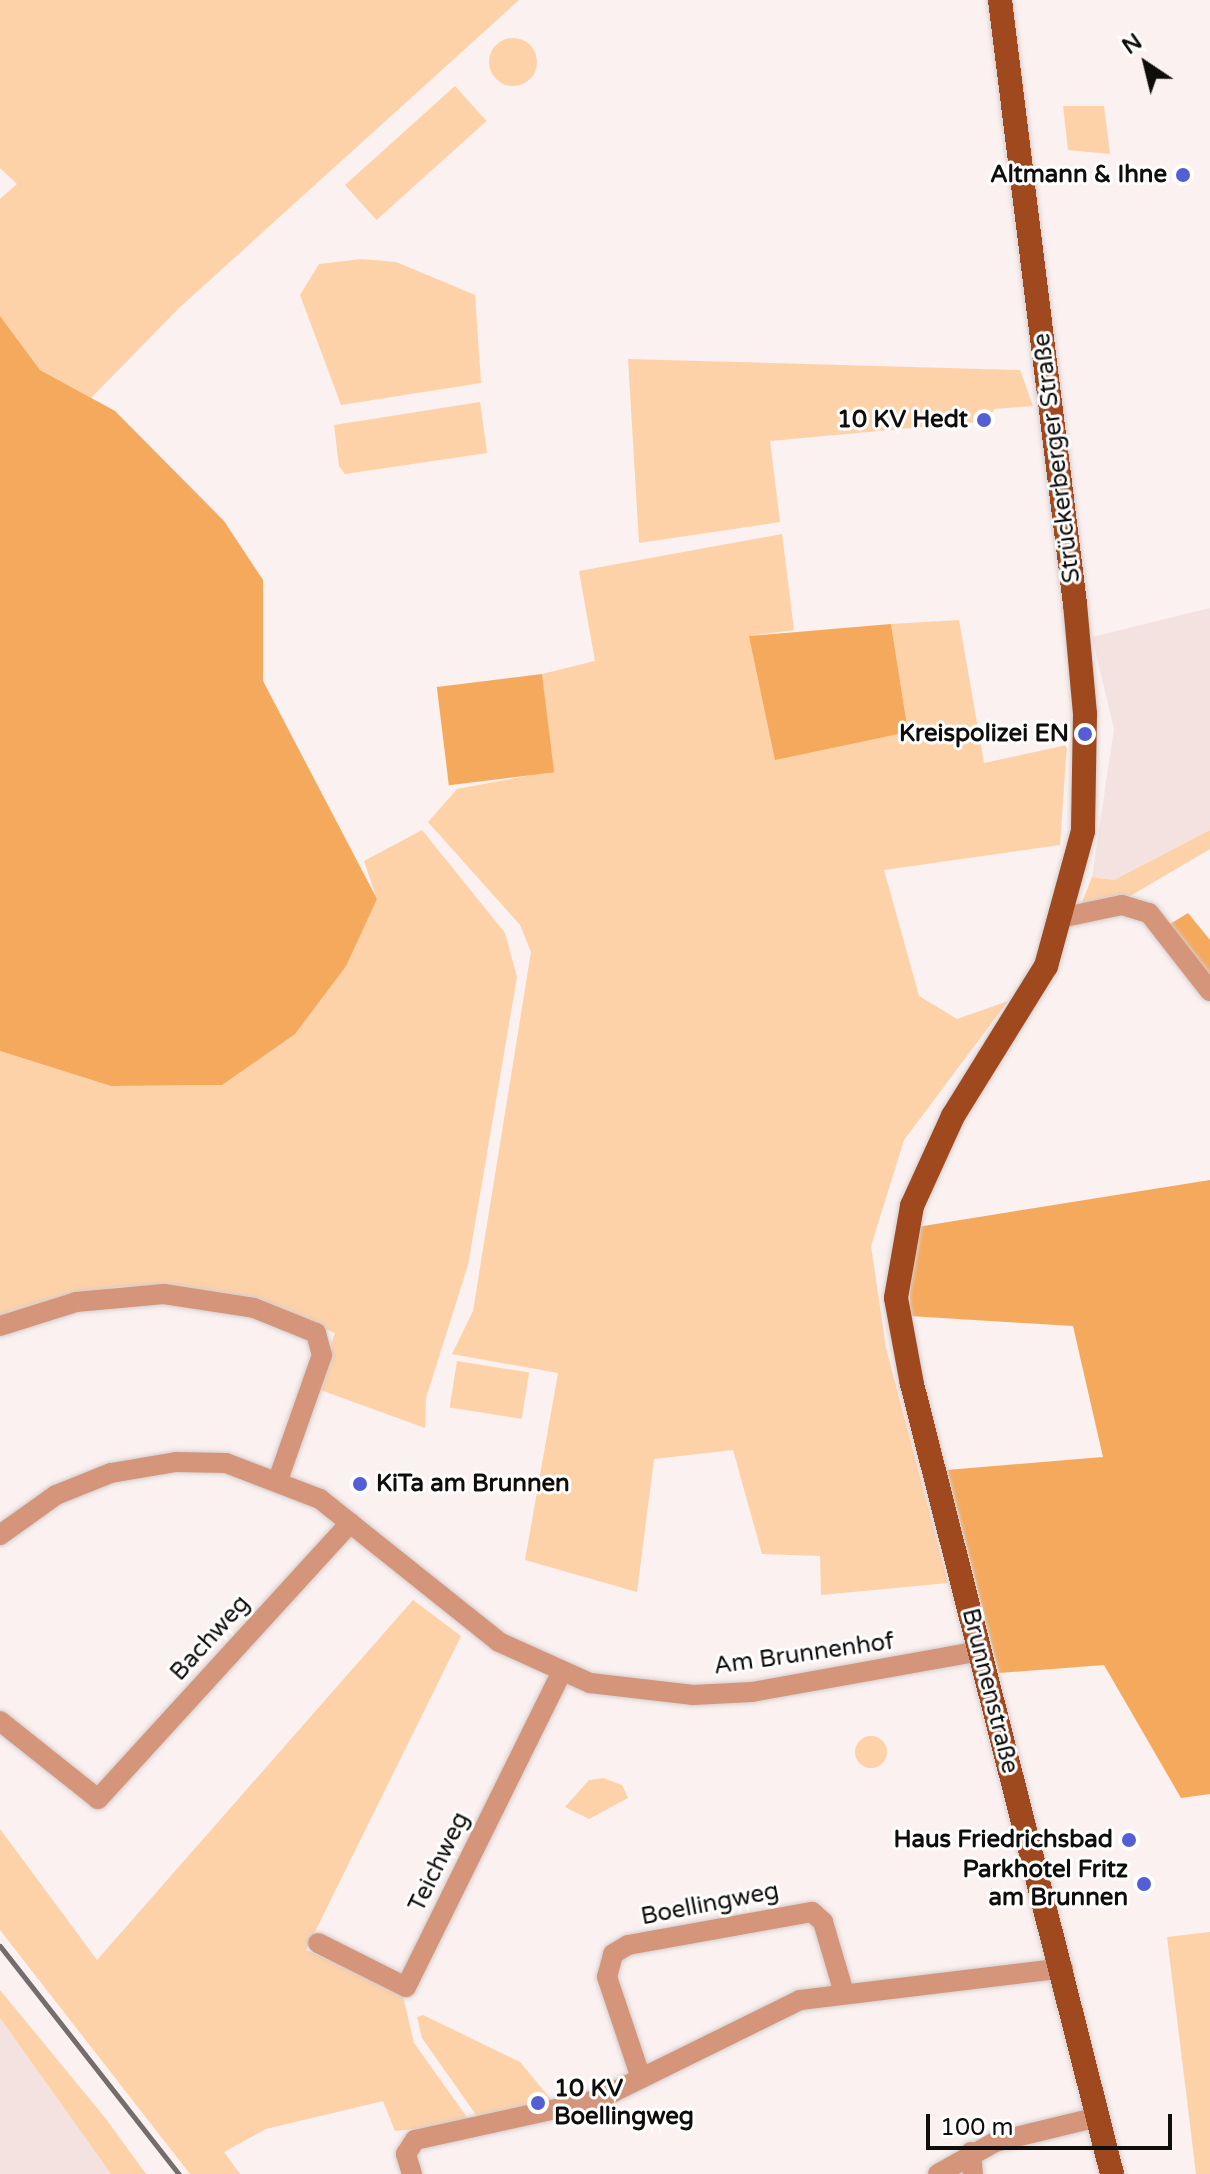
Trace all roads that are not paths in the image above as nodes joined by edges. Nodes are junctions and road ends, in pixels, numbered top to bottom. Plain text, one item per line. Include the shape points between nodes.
1 (1000, 0) edge
2 (1065, 917) junction
3 (1210, 991) edge
4 (912, 1206) joint
5 (0, 1326) edge
6 (279, 1477) junction
7 (350, 1523) junction
8 (0, 1535) edge
9 (979, 1651) junction
10 (562, 1672) junction
11 (0, 1721) edge
12 (318, 1943) dead end
13 (1063, 1968) junction
14 (844, 1993) junction
15 (641, 2078) junction
16 (1098, 2117) junction
17 (971, 2152) junction
18 (412, 2174) edge
19 (938, 2174) edge
20 (973, 2174) edge
21 (1112, 2174) edge

1 - 2 main road, Strückerberger Straße via 1085,714 1083,831
2 - 3 street via 1122,905 1149,913
2 - 4 main road, Strückerberger Straße via 1046,966 953,1116
4 - 9 main road, Brunnenstraße via 896,1298
5 - 6 street via 76,1302 164,1294 254,1308 316,1333 322,1355
6 - 7 street, Am Brunnenhof
6 - 8 street, Am Brunnenhof via 226,1463 144,1465 56,1495
7 - 10 street, Am Brunnenhof via 499,1642
7 - 11 street, Bachweg via 109,1790 89,1799
9 - 10 street, Am Brunnenhof via 826,1682 693,1695 590,1683
9 - 13 main road, Brunnenstraße
10 - 12 street, Teichweg via 406,1987
13 - 14 street via 939,1988
13 - 16 main road, Brunnenstraße
14 - 15 street via 800,2000
14 - 15 street, Boellingweg via 823,1922 812,1912 628,1945 613,1954 607,1977
15 - 18 street via 543,2115 415,2140 406,2154
16 - 17 street
16 - 21 main road, Brunnenstraße
17 - 19 street
17 - 20 street

